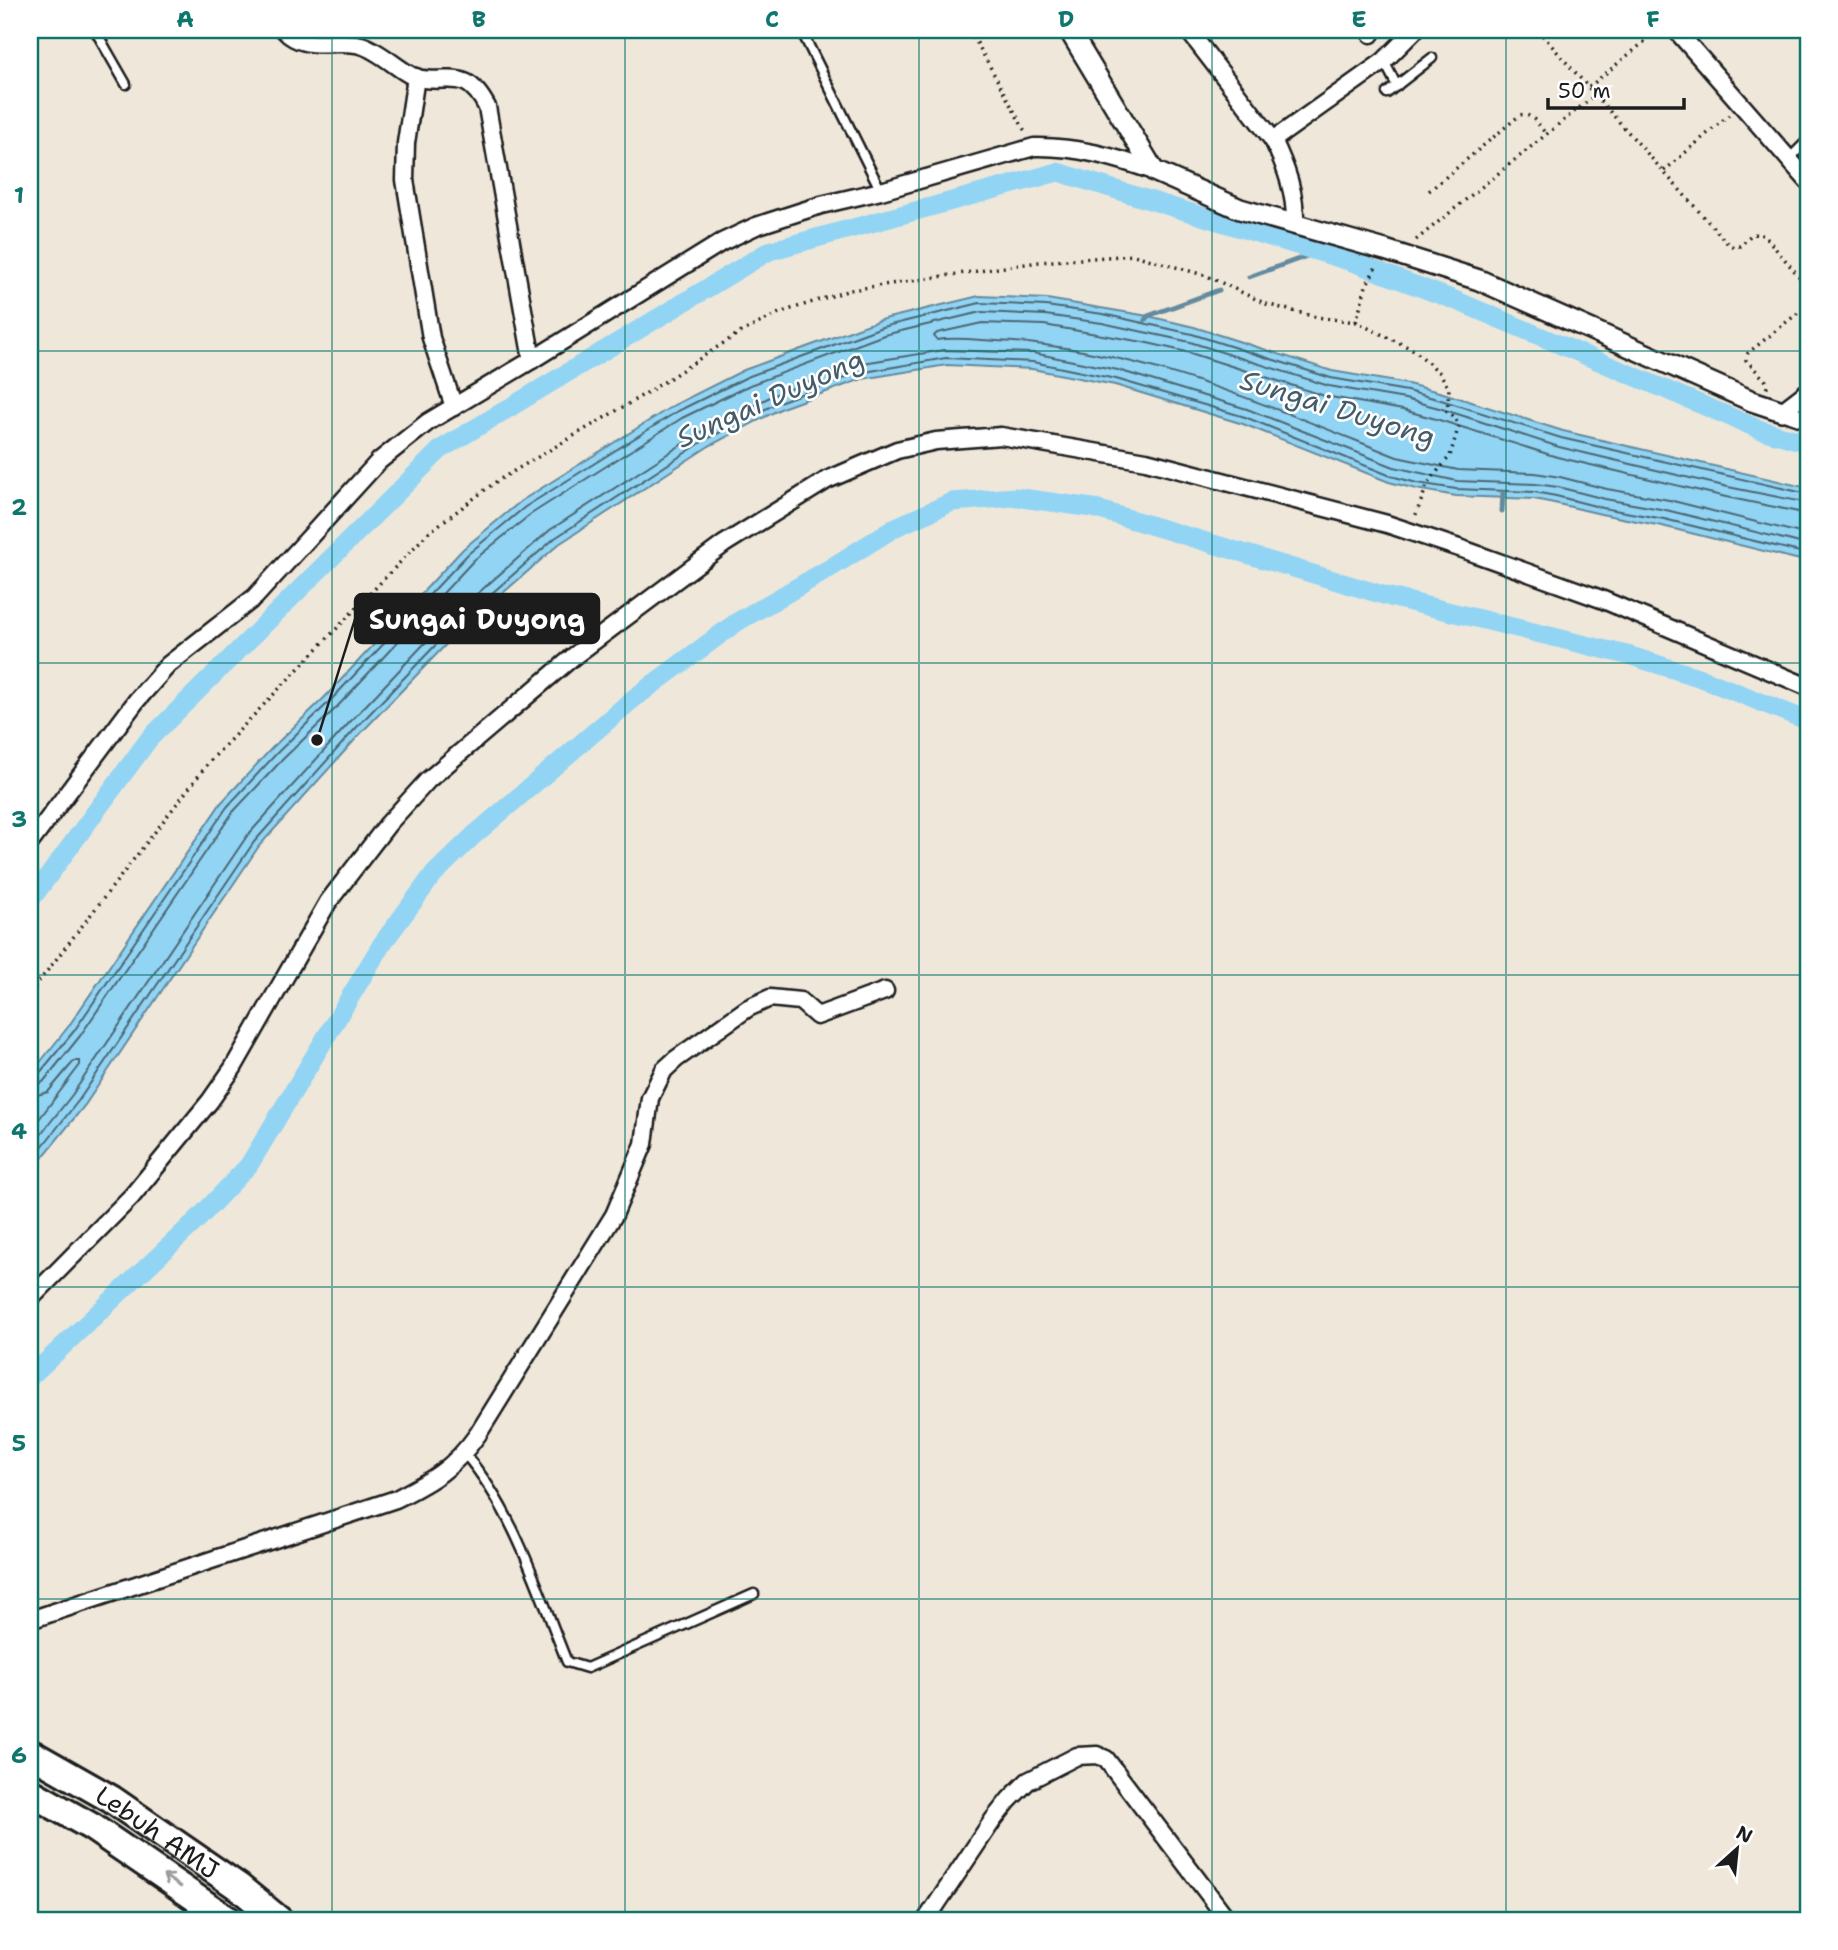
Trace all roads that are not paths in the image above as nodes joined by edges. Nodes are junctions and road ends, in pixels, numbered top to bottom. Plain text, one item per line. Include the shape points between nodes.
1 (94, 30) edge
2 (284, 30) edge
3 (801, 30) edge
4 (1069, 30) edge
5 (1188, 30) edge
6 (1415, 30) edge
7 (1676, 30) edge
8 (1432, 58) dead end
9 (1384, 61) junction
10 (416, 78) junction
11 (126, 84) dead end
12 (1397, 86) junction
13 (1387, 93) dead end
14 (1808, 139) edge
15 (1273, 140) junction
16 (1789, 159) junction
17 (1154, 171) junction
18 (1808, 181) edge
19 (881, 191) junction
20 (1294, 225) junction
21 (533, 360) junction
22 (1808, 391) edge
23 (454, 407) junction
24 (1782, 411) junction
25 (1808, 420) edge
26 (1808, 687) edge
27 (30, 843) edge
28 (885, 991) dead end
29 (30, 1299) edge
30 (464, 1453) junction
31 (754, 1594) dead end
32 (31, 1618) edge
33 (30, 1753) edge
34 (30, 1792) edge
35 (228, 1920) edge
36 (279, 1920) edge
37 (926, 1920) edge
38 (1228, 1920) edge

1 - 11 lane
2 - 10 street via 306,44 365,46
3 - 19 lane
4 - 17 street
5 - 15 street
6 - 9 street
7 - 16 street
8 - 12 lane
9 - 12 lane
9 - 15 street
10 - 21 street via 471,85 487,107
10 - 23 street via 405,180 431,338
12 - 13 lane
14 - 16 lane
15 - 20 street via 1287,170 1296,207
16 - 18 street
17 - 19 street via 1102,154 1034,147
17 - 20 street via 1240,209
19 - 21 street via 787,215 722,242
20 - 24 street via 1479,280
21 - 23 street
22 - 24 street
23 - 27 street via 379,461 255,597 168,665
24 - 25 street
26 - 29 street via 1601,599 1409,532 1146,461 1002,436 897,450 827,480 724,544 574,656 428,780 328,902 210,1101 132,1196
28 - 30 street via 817,1016 800,1001 770,998 748,1008 664,1070 650,1098 644,1144 614,1215
30 - 31 lane via 491,1488 523,1552 567,1662 587,1668
30 - 32 street via 428,1483 396,1499
33 - 36 highway, Lebuh AMJ via 111,1799
35 -> 34 highway, Lebuh AMJ via 92,1827
37 - 38 street via 1009,1800 1028,1782 1087,1754 1106,1759

